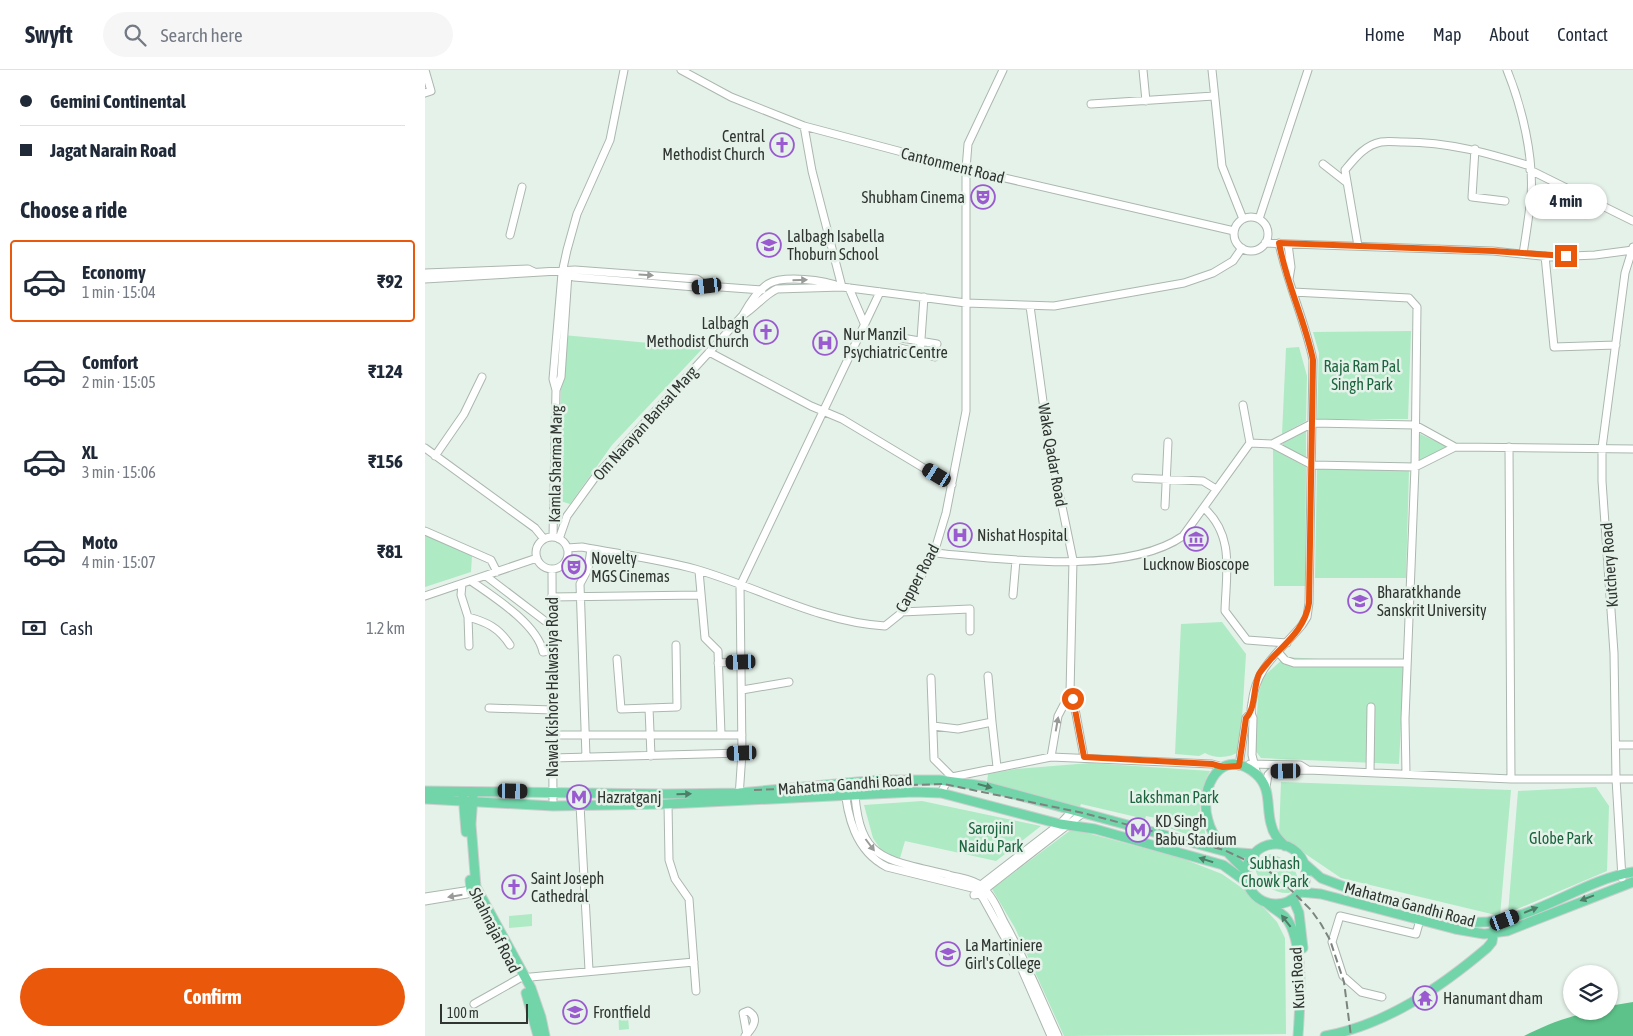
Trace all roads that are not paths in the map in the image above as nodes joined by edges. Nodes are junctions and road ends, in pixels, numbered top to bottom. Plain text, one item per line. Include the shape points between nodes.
1 (425, 70) edge
2 (624, 70) edge
3 (681, 70) edge
4 (1003, 70) edge
5 (1143, 70) edge
6 (1212, 70) edge
7 (1309, 70) edge
8 (1507, 70) edge
9 (425, 93) edge
10 (1215, 96) junction
11 (1146, 100) junction
12 (1091, 104) dead end
13 (804, 126) junction
14 (1475, 149) junction
15 (1323, 164) dead end
16 (1530, 168) junction
17 (966, 169) junction
18 (1346, 182) junction
19 (522, 188) dead end
20 (1505, 201) dead end
21 (1243, 219) junction
22 (1259, 219) junction
23 (1633, 221) edge
24 (1234, 231) junction
25 (510, 236) dead end
26 (1265, 243) junction
27 (1279, 243) junction
28 (1288, 244) junction
29 (1358, 246) junction
30 (1242, 248) junction
31 (1633, 249) edge
32 (1523, 254) junction
33 (1545, 256) junction
34 (534, 272) junction
35 (425, 273) edge
36 (565, 274) junction
37 (425, 279) edge
38 (1289, 280) junction
39 (845, 288) junction
40 (761, 290) junction
41 (770, 292) junction
42 (880, 292) junction
43 (1293, 292) junction
44 (924, 297) junction
45 (967, 303) junction
46 (1030, 306) junction
47 (743, 315) junction
48 (865, 323) junction
49 (902, 338) dead end
50 (921, 341) junction
51 (937, 344) dead end
52 (1616, 345) junction
53 (900, 348) dead end
54 (709, 352) junction
55 (920, 353) junction
56 (935, 356) dead end
57 (482, 377) dead end
58 (1243, 405) dead end
59 (822, 411) junction
60 (1313, 423) junction
61 (1415, 425) junction
62 (1168, 442) dead end
63 (1250, 443) junction
64 (1272, 444) junction
65 (1455, 446) junction
66 (1509, 447) junction
67 (425, 448) edge
68 (1603, 448) junction
69 (1633, 449) edge
70 (435, 456) junction
71 (1312, 465) junction
72 (1415, 467) junction
73 (1136, 478) dead end
74 (1167, 479) junction
75 (952, 485) junction
76 (1216, 489) junction
77 (1165, 506) dead end
78 (1204, 508) junction
79 (425, 531) edge
80 (556, 538) junction
81 (544, 539) junction
82 (567, 548) junction
83 (591, 549) junction
84 (935, 553) junction
85 (537, 558) junction
86 (1016, 560) junction
87 (1073, 560) junction
88 (552, 569) junction
89 (699, 571) junction
90 (497, 572) junction
91 (486, 576) junction
92 (471, 581) junction
93 (462, 584) junction
94 (740, 586) junction
95 (701, 595) junction
96 (1013, 595) dead end
97 (425, 596) edge
98 (551, 597) junction
99 (581, 597) junction
100 (901, 612) junction
101 (468, 617) junction
102 (552, 622) junction
103 (970, 631) dead end
104 (1287, 644) junction
105 (510, 645) dead end
106 (676, 645) dead end
107 (469, 646) dead end
108 (552, 650) junction
109 (1278, 652) junction
110 (617, 658) dead end
111 (741, 662) junction
112 (718, 663) junction
113 (1407, 663) junction
114 (988, 676) dead end
115 (931, 678) dead end
116 (789, 682) dead end
117 (741, 690) junction
118 (1070, 693) junction
119 (1371, 707) dead end
120 (489, 708) dead end
121 (649, 708) junction
122 (552, 710) junction
123 (1250, 714) junction
124 (992, 722) junction
125 (933, 726) junction
126 (552, 734) junction
127 (585, 734) junction
128 (650, 734) junction
129 (721, 734) junction
130 (742, 735) junction
131 (1616, 745) junction
132 (1633, 745) edge
133 (742, 753) junction
134 (651, 756) junction
135 (1051, 756) junction
136 (585, 757) junction
137 (1084, 757) junction
138 (552, 758) junction
139 (1253, 763) junction
140 (997, 767) junction
141 (1223, 767) junction
142 (1241, 767) junction
143 (1308, 770) junction
144 (1370, 772) junction
145 (1406, 774) junction
146 (1257, 776) junction
147 (949, 779) junction
148 (1511, 779) junction
149 (1616, 779) junction
150 (1633, 779) edge
151 (844, 782) junction
152 (854, 782) junction
153 (1265, 787) junction
154 (425, 791) edge
155 (553, 792) junction
156 (941, 793) junction
157 (850, 796) junction
158 (466, 797) junction
159 (739, 797) junction
160 (425, 799) edge
161 (668, 804) junction
162 (580, 805) junction
163 (553, 806) junction
164 (1071, 811) junction
165 (1083, 813) junction
166 (1060, 824) junction
167 (1070, 824) junction
168 (1214, 834) junction
169 (1205, 845) junction
170 (1285, 846) junction
171 (1227, 852) junction
172 (1255, 854) junction
173 (1304, 863) junction
174 (1247, 872) junction
175 (1633, 872) edge
176 (1622, 874) junction
177 (1248, 883) junction
178 (1628, 883) edge
179 (474, 889) junction
180 (980, 889) junction
181 (1300, 892) junction
182 (425, 899) edge
183 (1293, 899) junction
184 (1265, 902) junction
185 (1420, 920) junction
186 (1494, 923) junction
187 (1494, 934) junction
188 (694, 962) junction
189 (589, 970) junction
190 (523, 978) junction
191 (696, 991) dead end
192 (1381, 997) dead end
193 (474, 1004) dead end
194 (1302, 1020) junction
195 (538, 1036) edge
196 (545, 1036) edge
197 (1051, 1036) edge
198 (1058, 1036) edge
199 (1298, 1036) edge
200 (1304, 1036) edge
201 (1325, 1036) edge

1 - 9 street via 431,90
2 - 36 street, Kamla Sharma Marg via 611,140 578,211
3 - 13 street, Cantonment Road via 731,97
4 - 17 street, Capper Road via 968,144
5 - 11 street
6 - 10 street
7 - 22 street
8 - 16 street via 1521,104
10 - 11 street
10 - 21 street via 1222,166
11 - 12 street
13 - 17 street, Cantonment Road
13 - 39 street via 811,171
14 - 16 street
14 - 18 street via 1423,142 1381,142 1358,154 1345,170
14 - 20 street via 1472,197
15 - 18 street
16 - 23 street
16 - 32 street via 1531,196
17 - 24 street, Cantonment Road
17 - 45 street, Capper Road
18 - 29 street
19 - 25 street
21 - 22 street
21 - 24 street
22 - 26 street via 1267,230
24 - 30 street via 1237,244
26 - 27 street
26 - 30 street via 1255,250
27 - 28 street
27 - 38 street
28 - 29 street
28 - 38 street
29 - 32 street
30 - 46 street via 1233,261 1213,273 1184,283 1054,306
31 - 33 street via 1595,255
31 - 52 street, Kutchery Road via 1625,273
32 - 33 street
33 - 52 street via 1554,347
34 - 35 street via 527,269
34 - 36 street
34 - 37 street
36 - 40 street via 575,270 697,279 707,286
36 - 80 street, Kamla Sharma Marg via 560,333 561,377 556,390
38 - 43 street
40 -> 39 street via 774,281 805,280 829,282
39 - 41 street via 777,288
39 - 42 street
39 - 48 street
40 - 41 street
40 - 47 street
41 - 47 street
42 - 44 street
42 - 48 street
43 - 60 street via 1313,360
43 - 61 street via 1409,298 1413,302 1417,307
44 - 45 street
44 - 50 street
45 - 46 street
45 - 75 street, Capper Road via 966,411
46 - 87 street, Waka Qadar Road via 1048,438
47 - 54 street, Om Narayan Bansal Marg
48 - 59 street
49 - 50 street
50 - 51 street
50 - 55 street
52 - 68 street, Kutchery Road
53 - 55 street
54 - 59 street
54 - 80 street, Om Narayan Bansal Marg via 596,476 567,516
55 - 56 street
57 - 70 street via 464,414
58 - 63 street
59 - 75 street via 842,419
59 - 94 street
60 - 61 street
60 - 64 street
60 - 71 street
61 - 65 street
61 - 72 street
62 - 74 street
63 - 64 street
63 - 76 street
64 - 71 street
65 - 66 street
65 - 72 street
66 - 68 street
66 - 148 street
67 - 70 street
68 - 69 street
68 - 131 street, Kutchery Road
70 - 81 street via 535,528
71 - 72 street
71 - 104 street via 1309,603 1307,617
72 - 113 street
73 - 74 street
74 - 76 street via 1203,481
74 - 77 street
75 - 84 street, Capper Road
76 - 78 street
78 - 87 street via 1183,536 1150,553 1103,561
78 - 104 street via 1215,518 1227,548 1225,610 1229,618 1247,640
79 - 90 street via 491,560
80 - 81 street
80 - 82 street
81 - 85 street via 537,547
82 - 83 street, Capper Road
82 - 88 street via 562,566
83 - 89 street, Capper Road
83 - 99 street via 588,569 580,584
84 - 86 street
84 - 100 street, Capper Road
85 - 88 street via 544,567
85 - 90 street
86 - 87 street
86 - 96 street
87 - 118 street, Waka Qadar Road
88 - 98 street, Nawal Kishore Halwasiya Road
89 - 94 street, Capper Road
89 - 95 street
90 - 91 street
91 - 92 street
91 - 102 street via 545,621
92 - 93 street
92 - 108 street via 498,599 532,630 543,652
93 - 97 street
93 - 101 street via 461,595
94 - 100 street, Capper Road via 792,605 869,625 885,626
94 - 111 street
95 - 99 street
95 - 112 street via 705,638 718,651
98 - 99 street
98 - 102 street, Nawal Kishore Halwasiya Road
99 - 127 street
100 - 103 street via 970,609
101 - 105 street via 487,622 503,633
101 - 107 street
102 - 108 street, Nawal Kishore Halwasiya Road
104 - 109 street
106 - 121 street via 677,707
108 - 122 street, Nawal Kishore Halwasiya Road
109 - 113 street via 1285,660 1294,663
109 - 123 street via 1259,673
110 - 121 street via 621,709
111 - 112 street
111 - 117 street
112 - 129 street
113 - 145 street
114 - 124 street
115 - 125 street
116 - 117 street
117 - 130 street
135 -> 118 street, Waka Qadar Road via 1058,716
118 - 137 street, Waka Qadar Road
119 - 144 street
120 - 122 street
121 - 128 street
122 - 126 street, Nawal Kishore Halwasiya Road
123 - 139 street via 1253,718
123 - 142 street via 1246,718
124 - 125 street via 958,729
124 - 140 street
125 - 147 street via 934,759
126 - 127 street
126 - 138 street, Nawal Kishore Halwasiya Road
127 - 128 street
127 - 136 street
128 - 129 street
128 - 134 street
129 - 130 street
130 - 133 street
131 - 132 street
131 - 149 street, Kutchery Road
133 - 134 street
133 - 159 street
134 - 136 street
135 - 137 street
135 - 140 street
136 - 138 street
137 - 141 street
138 - 155 street, Nawal Kishore Halwasiya Road
139 - 142 street
139 - 143 street via 1300,765
139 - 146 street
140 - 147 street
141 - 142 main road
141 - 168 main road via 1212,776 1204,796 1208,822
142 - 146 main road
143 - 144 street
143 - 153 street via 1272,771
144 - 145 street
145 - 148 street
146 - 153 main road
147 - 152 main road, Mahatma Gandhi Road
147 - 156 street
147 -> 164 main road, Mahatma Gandhi Road
148 - 149 street
149 - 150 street
149 - 176 street, Kutchery Road
151 - 152 main road, Mahatma Gandhi Road
151 - 157 street
151 - 159 main road, Mahatma Gandhi Road
152 - 157 street
153 - 170 main road via 1270,822 1275,836
154 - 158 main road, Mahatma Gandhi Road
155 - 158 main road, Mahatma Gandhi Road via 473,791
155 -> 159 main road, Mahatma Gandhi Road
155 - 163 street, Nawal Kishore Halwasiya Road
156 - 157 main road, Mahatma Gandhi Road
156 - 166 main road, Mahatma Gandhi Road
157 - 159 main road, Mahatma Gandhi Road
157 - 180 street via 867,843 874,850 888,860
158 - 160 main road, Mahatma Gandhi Road
158 - 163 main road, Mahatma Gandhi Road
158 - 179 main road, Shahnajaf Road
159 - 161 main road, Mahatma Gandhi Road
161 - 162 main road, Mahatma Gandhi Road
161 - 188 street via 669,860 675,879 689,898
162 - 163 main road, Mahatma Gandhi Road
162 - 189 street
164 - 165 main road, Mahatma Gandhi Road
164 - 166 street
165 - 167 street
165 - 169 main road, Mahatma Gandhi Road
166 - 167 main road, Mahatma Gandhi Road
166 - 180 street
177 -> 167 main road, Mahatma Gandhi Road via 1223,865
167 - 180 street
168 - 169 main road
168 - 171 main road
169 - 171 main road, Mahatma Gandhi Road
170 - 172 main road via 1269,846
170 - 173 main road
171 - 172 main road, Mahatma Gandhi Road
171 - 174 main road
172 - 174 main road
173 - 181 main road via 1306,873
173 - 186 main road, Mahatma Gandhi Road via 1321,878 1345,888 1469,922
174 - 177 main road
175 - 176 main road, Mahatma Gandhi Road
176 - 178 street, Kutchery Road
186 -> 176 main road, Mahatma Gandhi Road
177 - 184 main road via 1251,891
178 -> 187 main road, Mahatma Gandhi Road
179 - 182 street
179 - 190 main road, Shahnajaf Road
180 - 197 street via 1010,945
180 - 198 street via 1025,960
181 - 183 main road
181 - 185 main road, Mahatma Gandhi Road via 1321,894
183 - 184 main road via 1284,903
183 - 194 main road, Kursi Road via 1299,913 1303,947
194 -> 184 main road, Kursi Road via 1296,940 1285,918
185 - 187 main road, Mahatma Gandhi Road via 1468,932
185 - 192 street via 1416,934 1340,916 1332,942 1343,976 1361,992
186 - 187 main road
187 - 201 main road via 1487,948 1443,983 1412,1002 1373,1021
188 - 189 street
188 - 191 street
189 - 190 street
190 - 193 street
190 - 195 main road, Shahnajaf Road
190 - 196 main road via 541,1016
194 - 199 main road, Kursi Road
194 - 200 main road, Kursi Road

